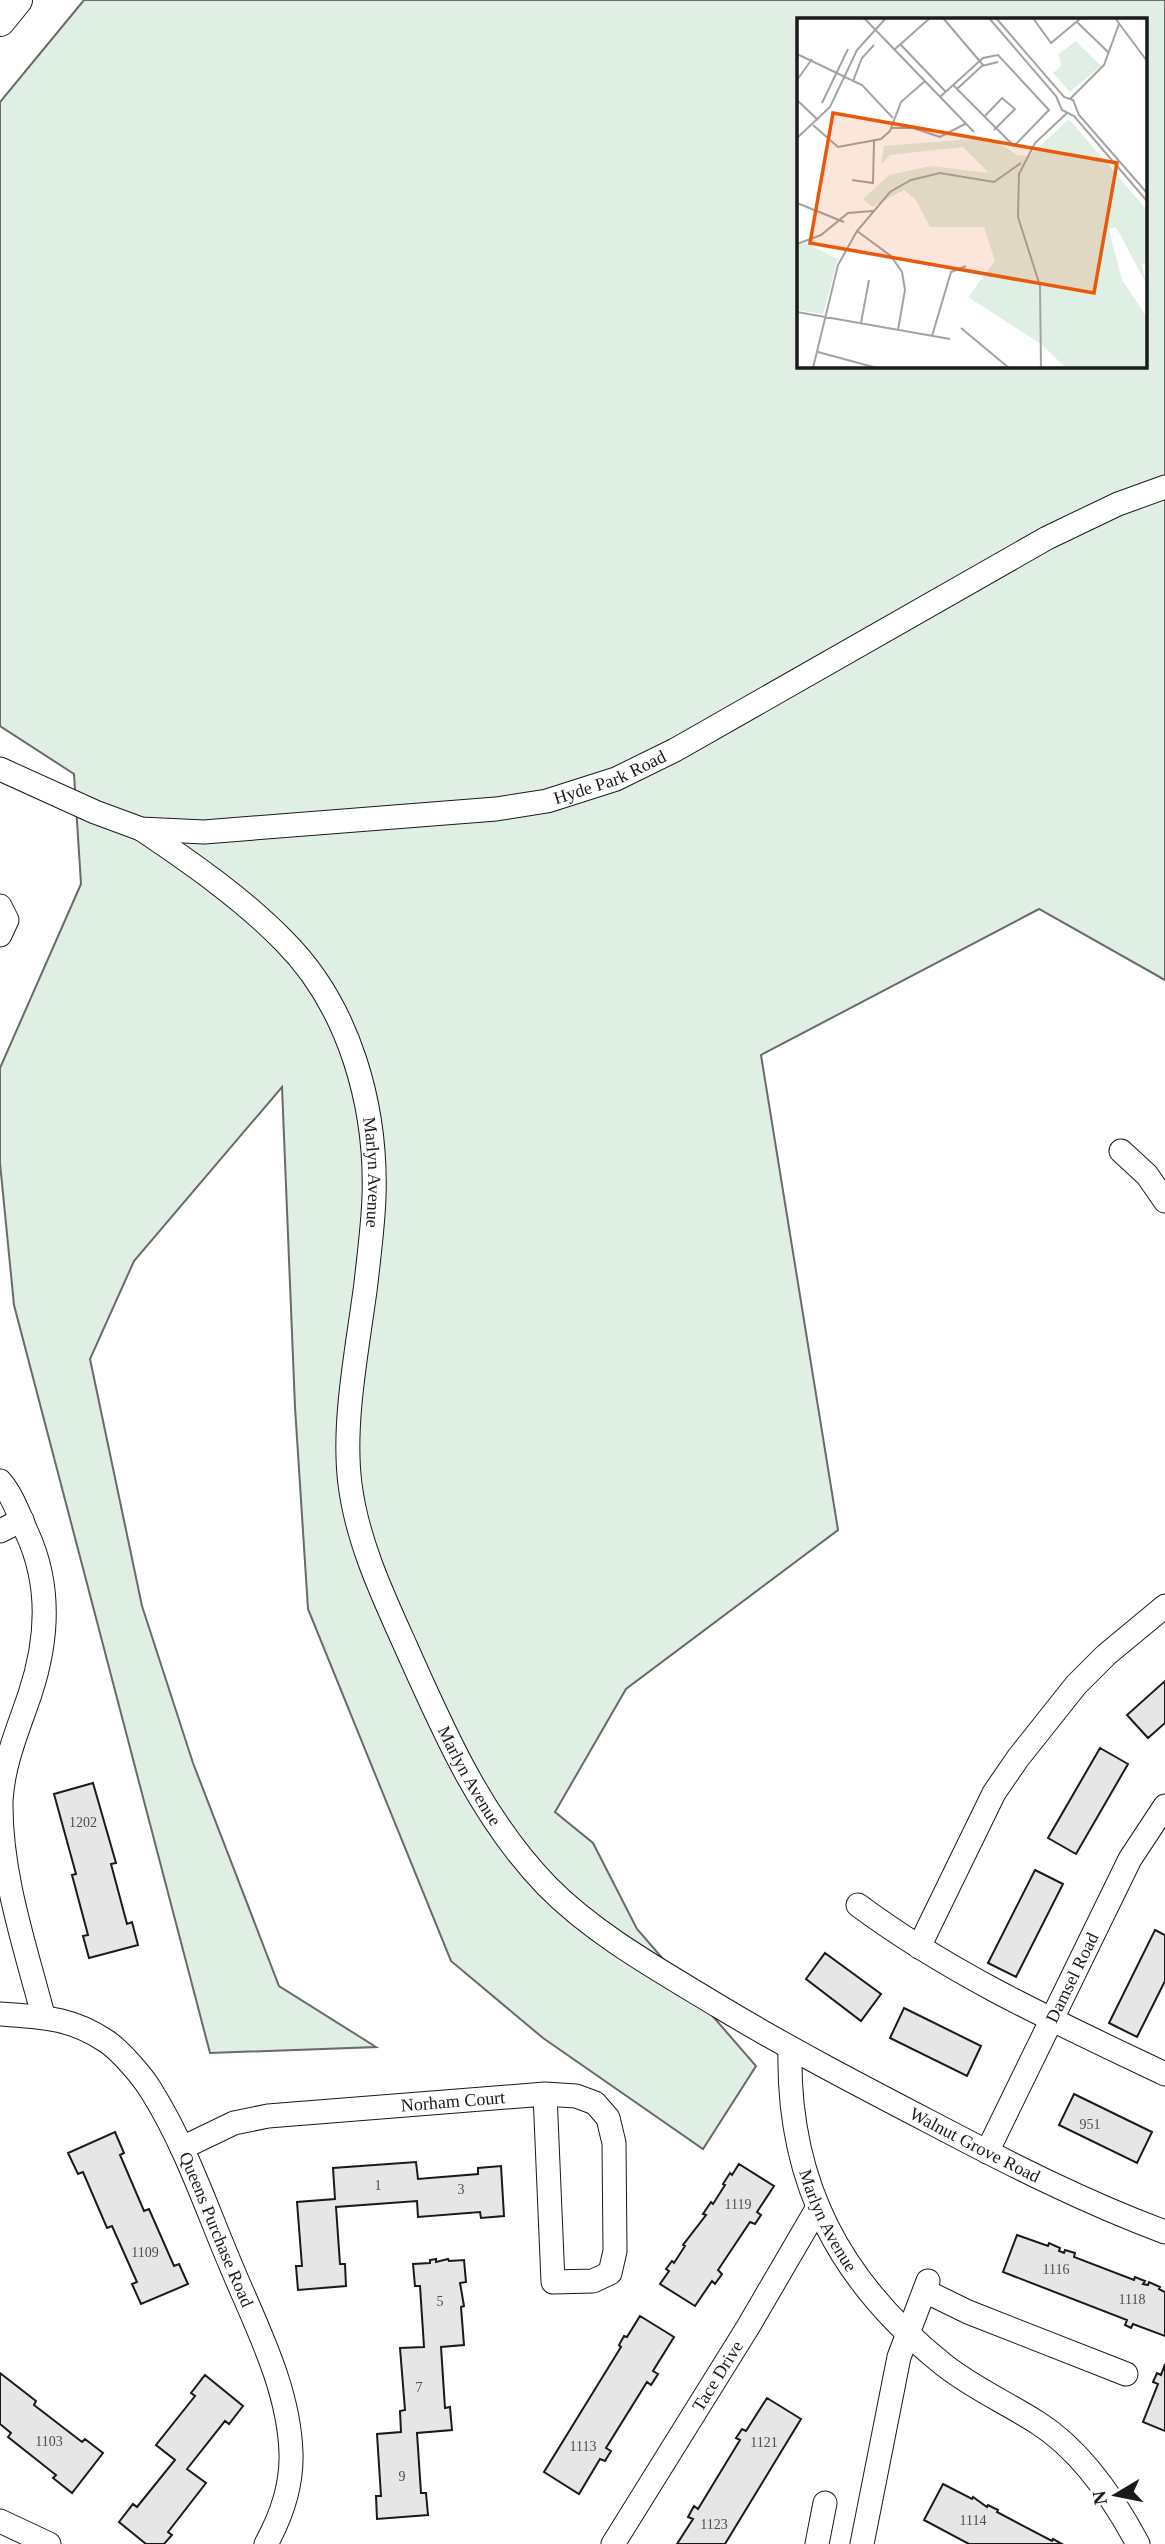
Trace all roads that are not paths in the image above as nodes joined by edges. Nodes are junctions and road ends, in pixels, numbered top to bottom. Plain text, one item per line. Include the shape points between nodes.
1 (17, 0) edge
2 (0, 21) edge
3 (1165, 487) edge
4 (0, 769) edge
5 (141, 829) junction
6 (1121, 1151) dead end
7 (1165, 1202) edge
8 (0, 1481) edge
9 (22, 1520) junction
10 (0, 1531) edge
11 (1165, 1606) edge
12 (5, 1745) edge
13 (1165, 1806) edge
14 (858, 1905) dead end
15 (919, 1947) junction
16 (0, 2014) edge
17 (43, 2015) junction
18 (1052, 2020) junction
19 (790, 2049) junction
20 (1165, 2074) edge
21 (545, 2094) junction
22 (181, 2148) junction
23 (987, 2152) junction
24 (818, 2207) junction
25 (1165, 2232) edge
26 (909, 2334) junction
27 (1126, 2374) dead end
28 (825, 2503) dead end
29 (0, 2521) edge
30 (49, 2544) edge
31 (266, 2544) edge
32 (613, 2544) edge
33 (817, 2544) edge
34 (862, 2544) edge
35 (1138, 2544) edge

1 - 2 main road
3 - 5 street, Hyde Park Road via 1047,538 675,750 583,791 483,810 204,832
4 - 5 street, Hyde Park Road
5 - 19 street, Marlyn Avenue via 287,944 334,1010 358,1068 369,1126 374,1194 350,1418 350,1486 370,1559 461,1766 503,1835 548,1887 609,1937
6 - 7 street via 1147,1175
8 - 9 street
9 - 10 street
9 - 12 street via 43,1577 45,1615 31,1691
11 - 15 street via 1076,1685 1018,1758 994,1793
12 - 17 street via 2,1844
13 - 18 street, Damsel Road via 1130,1859
14 - 15 street
15 - 18 street
16 - 17 street, Queens Purchase Road
17 - 22 street, Queens Purchase Road via 68,2021 108,2042 151,2090
18 - 20 street
18 - 23 street, Damsel Road
19 - 23 street, Walnut Grove Road
19 - 24 street, Marlyn Avenue via 794,2120 808,2185
21 - 21 street, Norham Court via 553,2281 593,2281 610,2273 615,2251 614,2143 608,2118 596,2103
21 - 22 street, Norham Court via 268,2116 234,2123
22 - 31 street, Queens Purchase Road via 266,2351 288,2428 290,2478
23 - 25 street, Walnut Grove Road
24 - 26 street, Marlyn Avenue via 849,2265
24 - 32 street, Tace Drive
26 - 27 street via 927,2286 968,2312
26 - 34 street via 900,2357
26 - 35 street, Marlyn Avenue via 944,2365 1063,2441 1108,2493
28 - 33 street
29 - 30 street

